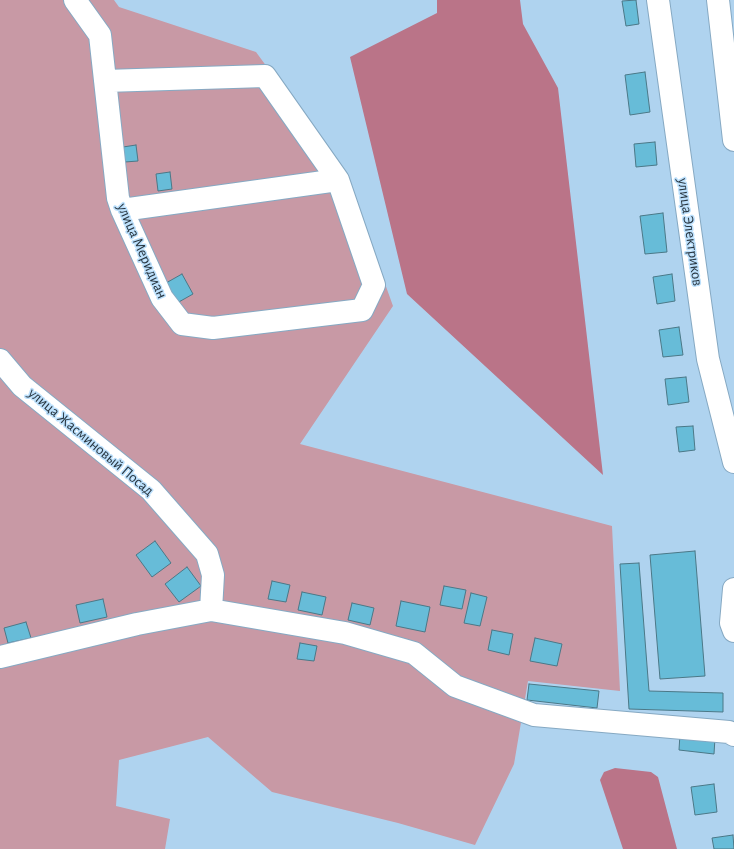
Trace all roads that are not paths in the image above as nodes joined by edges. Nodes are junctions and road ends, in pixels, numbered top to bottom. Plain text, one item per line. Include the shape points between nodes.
1 (75, 0) edge
2 (658, 0) edge
3 (718, 0) edge
4 (105, 81) junction
5 (734, 140) edge
6 (338, 180) junction
7 (122, 210) junction
8 (0, 360) edge
9 (734, 462) edge
10 (734, 589) edge
11 (211, 610) junction
12 (734, 631) edge
13 (0, 657) edge
14 (734, 735) edge

1 - 4 street, улица Меридиан via 100,35
2 - 9 street, улица Электриков via 708,359
3 - 5 street
4 - 6 street via 265,76
4 - 7 street, улица Меридиан via 118,198
6 - 7 street
6 - 7 street, улица Меридиан via 374,285 362,310 213,328 182,324 162,298
8 - 11 street, улица Жасминовый Посад via 22,386 151,490 207,554 213,575
10 - 12 street via 731,623
11 - 13 street via 137,624
11 - 14 street via 345,633 414,653 455,686 534,715 729,732

